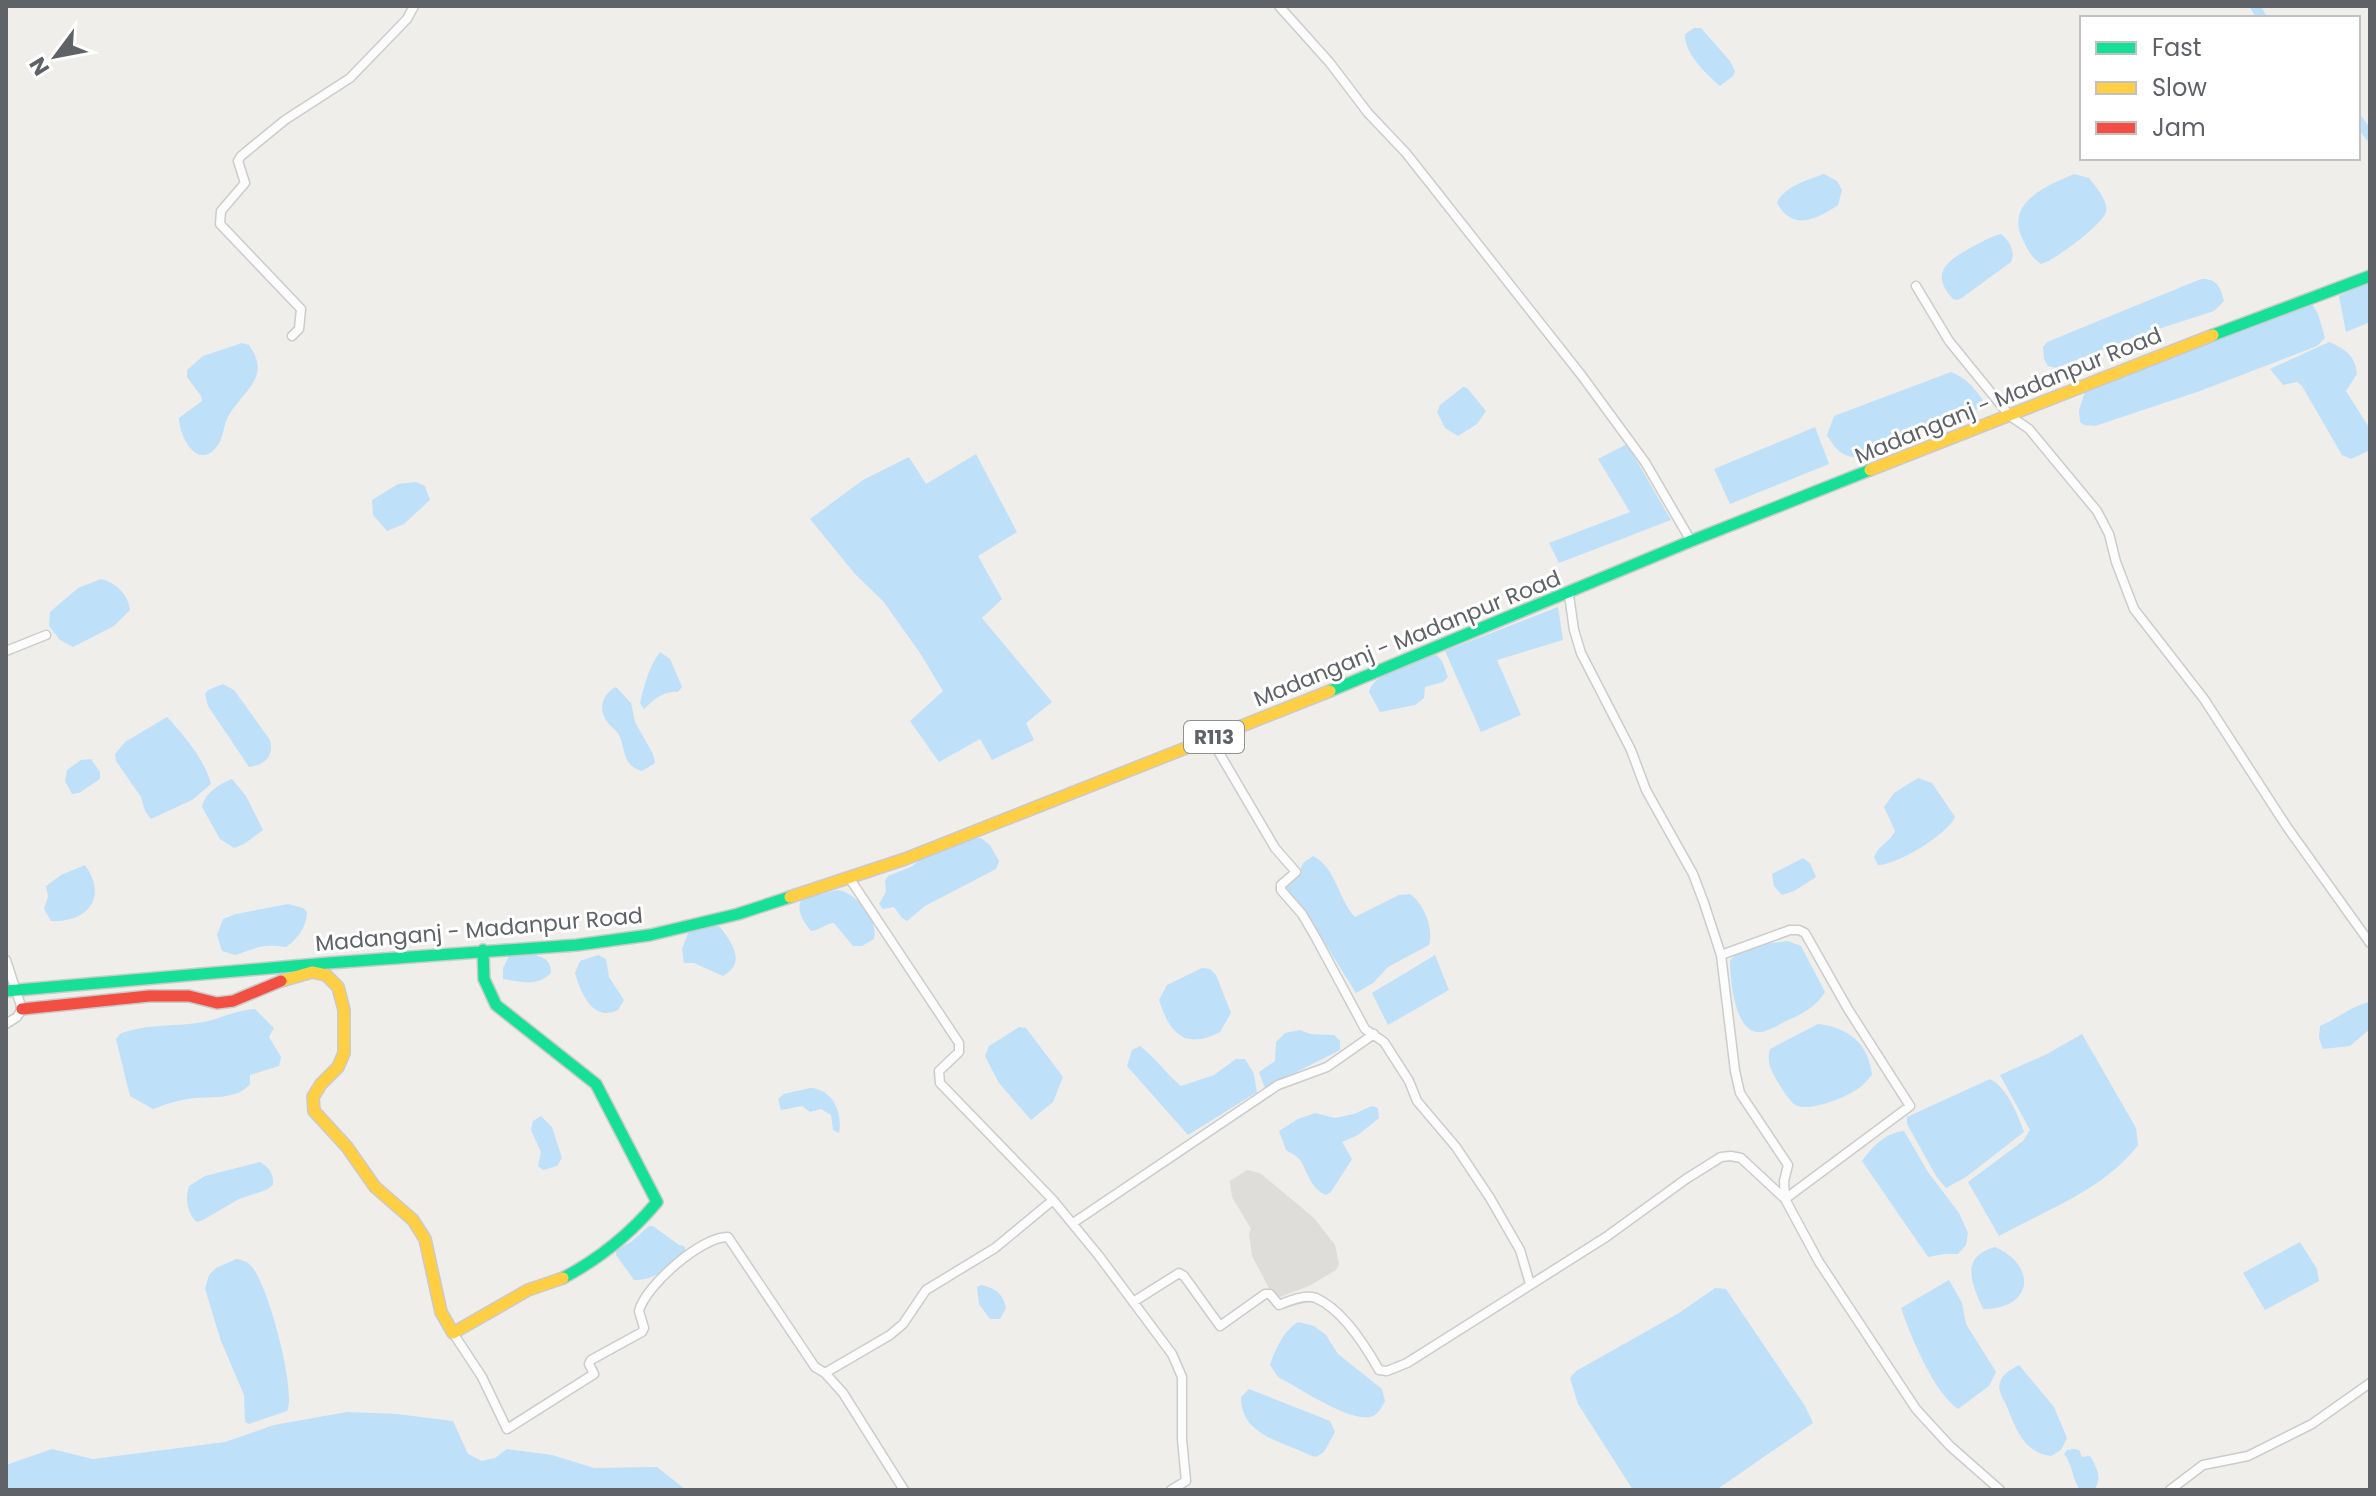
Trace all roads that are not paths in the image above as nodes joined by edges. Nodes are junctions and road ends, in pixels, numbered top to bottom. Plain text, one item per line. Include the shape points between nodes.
1 (414, 6) edge
2 (1279, 6) edge
3 (2370, 276) edge
4 (1916, 286) dead end
5 (292, 336) dead end
6 (2010, 416) junction
7 (1691, 541) junction
8 (1569, 595) junction
9 (46, 635) dead end
10 (6, 651) edge
11 (1211, 739) junction
12 (850, 879) junction
13 (2370, 943) edge
14 (483, 950) junction
15 (1721, 955) junction
16 (6, 960) edge
17 (12, 990) edge
18 (22, 1009) junction
19 (6, 1024) edge
20 (1374, 1034) junction
21 (1785, 1199) junction
22 (1053, 1200) junction
23 (1073, 1223) junction
24 (1530, 1284) junction
25 (1133, 1302) junction
26 (453, 1333) junction
27 (825, 1373) junction
28 (2370, 1383) edge
29 (904, 1490) edge
30 (1171, 1490) edge
31 (2000, 1490) edge
32 (2170, 1490) edge

1 - 5 street via 350,78 285,120 238,161 245,183 221,211 220,224 301,309 299,329
2 - 7 street via 1406,153 1582,376 1645,462
3 - 6 main road, Madanganj - Madanpur Road / R113
4 - 6 street via 1949,341
6 - 7 main road, Madanganj - Madanpur Road / R113
6 - 13 street via 2029,429 2097,511 2134,609 2204,699
7 - 8 main road, Madanganj - Madanpur Road / R113
8 - 11 main road, Madanganj - Madanpur Road / R113
8 - 15 street via 1581,653 1693,874
9 - 10 street
11 - 12 main road, Madanganj - Madanpur Road / R113
11 - 20 street via 1275,848 1295,869 1281,890 1302,914 1360,1022
12 - 14 main road, Madanganj - Madanpur Road / R113 via 650,935
12 - 22 street via 959,1043 959,1052 939,1071 940,1083
14 - 17 main road, Madanganj - Madanpur Road / R113
14 - 26 main road via 483,974 496,1005 596,1084 657,1202 589,1264 555,1283 528,1290
15 - 21 street via 1740,1093 1788,1165
15 - 21 street via 1790,930 1805,933 1910,1106
16 - 17 street
17 - 18 street
18 - 19 street
18 - 26 main road via 149,996 189,996 217,1003 312,972 326,975 338,987 344,1010 344,1053 313,1097 314,1111 425,1239 441,1312
20 - 23 street via 1327,1067 1278,1085
20 - 24 street via 1490,1198 1520,1250
21 - 24 street via 1741,1158 1721,1157
21 - 31 street via 1819,1262 1916,1409
22 - 23 street
22 - 27 street via 995,1248 926,1290 890,1335
23 - 25 street
24 - 25 street via 1387,1371 1379,1370 1344,1320 1316,1298 1279,1305 1265,1294 1220,1326 1179,1273
25 - 30 street via 1180,1368 1186,1481
26 - 27 street via 507,1429 594,1374 589,1364 599,1355 642,1332 639,1311 646,1295 689,1254 728,1237 784,1324
27 - 29 street
28 - 32 street via 2312,1424 2248,1456 2203,1465

